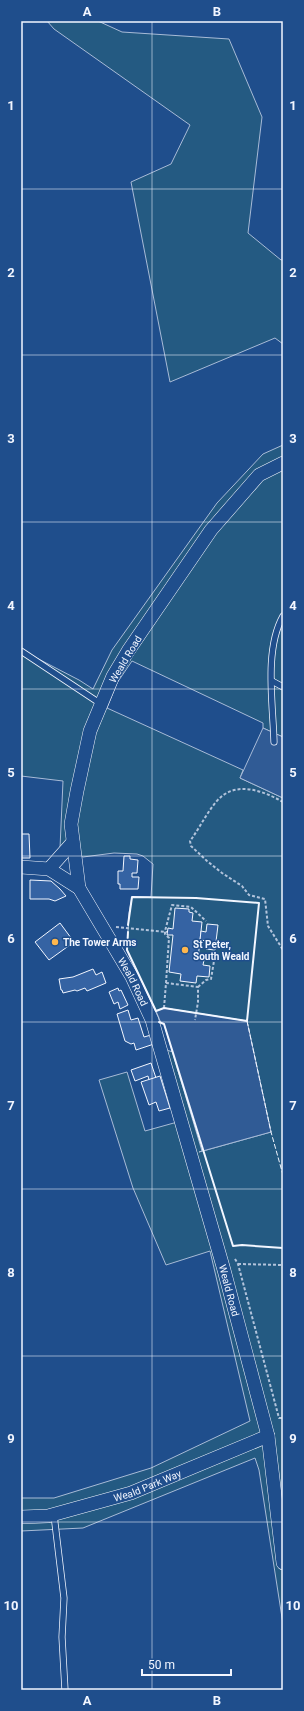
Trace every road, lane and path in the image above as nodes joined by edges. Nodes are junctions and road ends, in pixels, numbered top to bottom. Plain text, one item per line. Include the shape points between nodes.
1 (283, 463) edge
2 (283, 616) edge
3 (21, 651) edge
4 (272, 681) junction
5 (283, 687) edge
6 (102, 704) junction
7 (274, 742) dead end
8 (283, 802) edge
9 (73, 842) junction
10 (21, 867) edge
11 (49, 869) junction
12 (80, 888) junction
13 (206, 921) dead end
14 (103, 926) junction
15 (166, 931) junction
16 (283, 950) edge
17 (203, 955) dead end
18 (166, 983) junction
19 (198, 987) junction
20 (164, 1008) dead end
21 (283, 1018) edge
22 (195, 1020) dead end
23 (283, 1022) edge
24 (222, 1264) junction
25 (238, 1264) junction
26 (283, 1265) edge
27 (283, 1418) edge
28 (268, 1436) junction
29 (54, 1514) junction
30 (21, 1517) edge
31 (283, 1563) edge
32 (65, 1690) edge

1 - 6 street, Weald Road via 259,475 211,530 128,651 113,676
2 - 4 lane via 275,636
3 - 6 lane
4 - 5 lane
4 - 7 lane
6 - 9 street, Weald Road via 90,731 76,791 71,824
8 - 16 path via 265,793 243,788 225,793 190,841 191,846 207,861 242,886 249,895 265,899 268,926
9 - 11 street
9 - 12 street, Weald Road
10 - 11 street
11 - 12 street
12 - 14 street, Weald Road
13 - 15 path via 191,907 172,905
14 - 15 path
14 - 24 street, Weald Road via 132,977 152,1020
15 - 18 path via 165,934 169,938
17 - 19 path via 214,961 211,979
18 - 19 path
18 - 20 path
19 - 22 path
21 - 23 path
24 - 25 path
24 - 28 street, Weald Road
25 - 26 path
25 - 27 path via 279,1418
28 - 29 street, Weald Park Way via 131,1493
28 - 31 street, Weald Road
29 - 30 street, Weald Park Way
29 - 32 lane via 64,1598 62,1637

